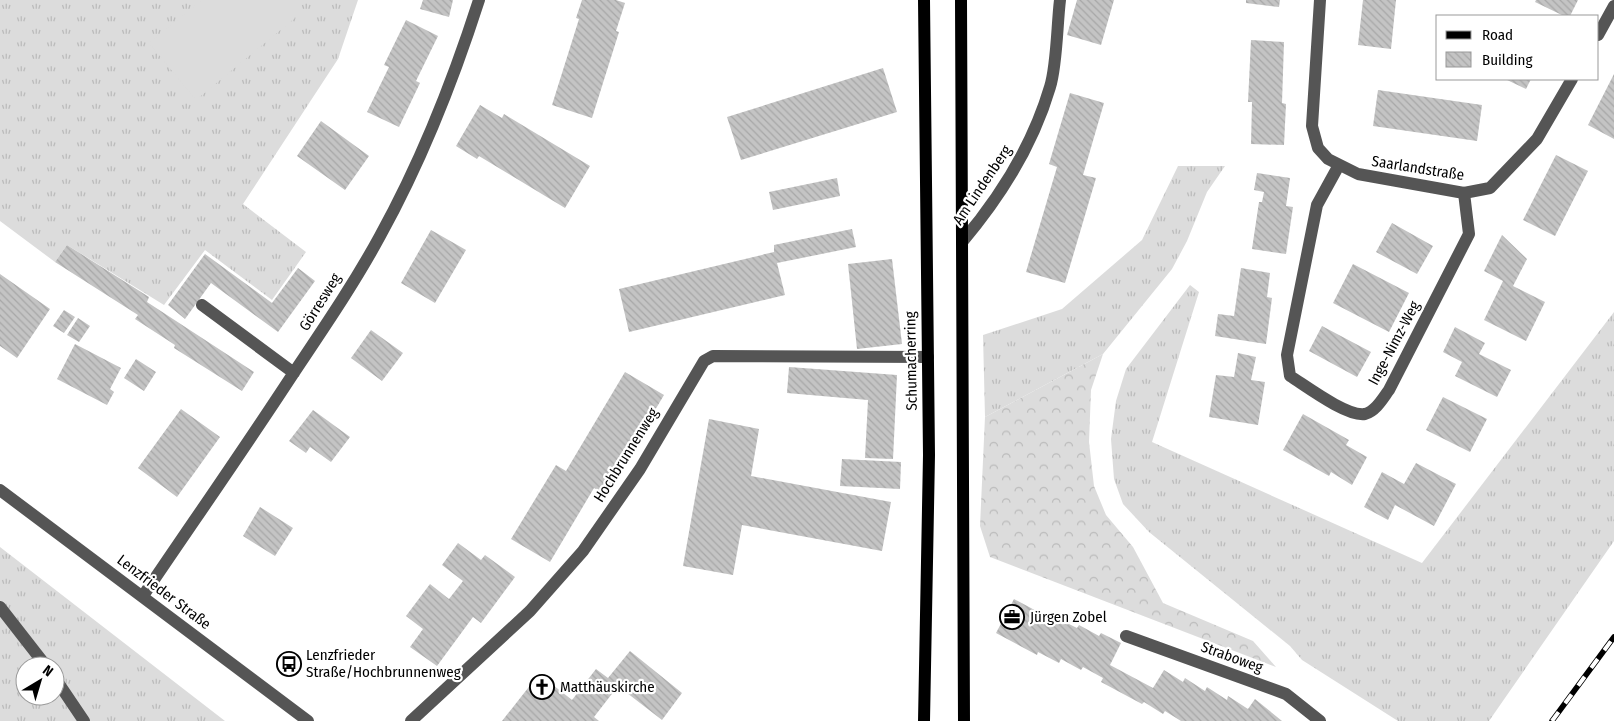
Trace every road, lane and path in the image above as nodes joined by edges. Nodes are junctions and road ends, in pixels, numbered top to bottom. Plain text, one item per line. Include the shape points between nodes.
1 (479, 0) edge
2 (924, 0) edge
3 (962, 0) edge
4 (1060, 0) edge
5 (1320, 0) edge
6 (1614, 6) edge
7 (1599, 33) edge
8 (1571, 80) edge
9 (1340, 165) junction
10 (1464, 193) junction
11 (962, 242) junction
12 (202, 306) dead end
13 (928, 357) junction
14 (294, 373) junction
15 (0, 490) edge
16 (143, 596) junction
17 (0, 607) edge
18 (1126, 636) dead end
19 (38, 656) edge
20 (65, 693) edge
21 (84, 721) edge
22 (308, 721) edge
23 (411, 721) edge
24 (924, 721) edge
25 (964, 721) edge
26 (1320, 721) edge

1 - 14 street, Görresweg via 452,79 380,236
2 - 13 main road, Schumacherring
3 - 11 main road
4 - 11 street, Am Lindenberg via 1051,86 1022,160
5 - 9 street, Saarlandstraße via 1312,126 1318,148 1328,159
6 - 7 street
8 - 10 street, Saarlandstraße via 1537,139 1490,188
9 - 10 street, Saarlandstraße via 1358,174 1383,180
9 - 10 street, Inge-Nimz-Weg via 1317,205 1287,355 1290,376 1351,413 1366,414 1377,407 1394,381 1469,234
11 - 25 main road
12 - 14 street
13 - 23 street, Hochbrunnenweg via 713,356 704,361 640,469 583,551 530,611
13 - 24 main road, Schumacherring
14 - 16 street, Görresweg
15 - 16 street, Lenzfrieder Straße
16 - 22 street, Lenzfrieder Straße
17 - 19 street
18 - 26 street, Straboweg via 1286,694
20 - 21 street

